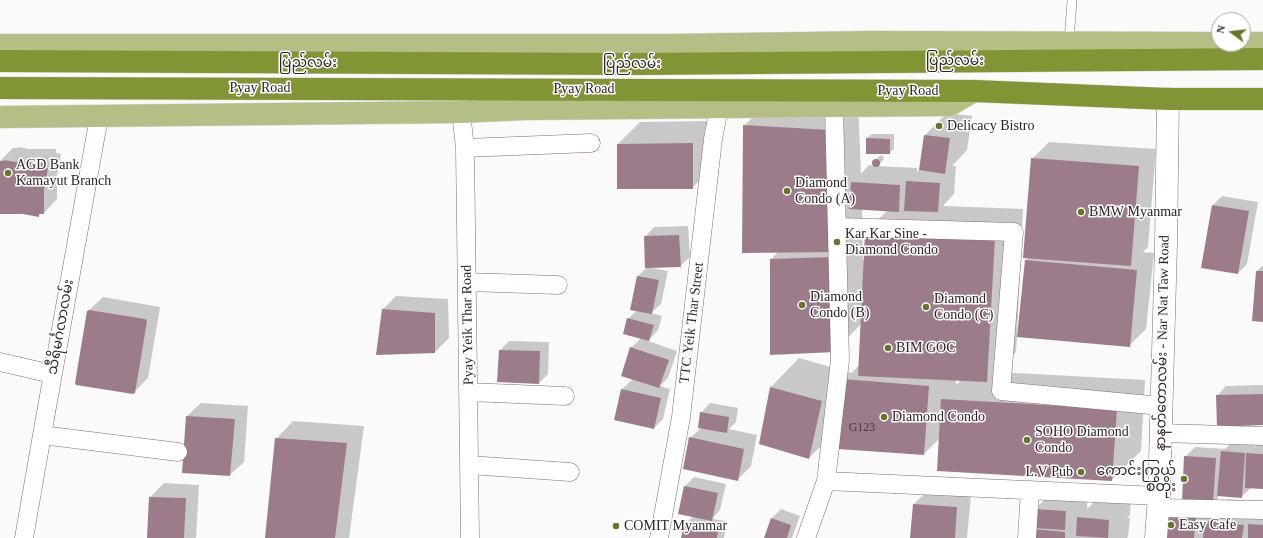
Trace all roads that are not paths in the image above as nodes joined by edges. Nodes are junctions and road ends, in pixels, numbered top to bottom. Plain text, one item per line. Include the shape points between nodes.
1 (1072, 0) edge
2 (1069, 42) junction
3 (1211, 43) edge
4 (1251, 43) edge
5 (1263, 43) edge
6 (0, 45) edge
7 (1263, 59) edge
8 (0, 61) edge
9 (0, 88) edge
10 (974, 91) junction
11 (1168, 99) junction
12 (1263, 99) edge
13 (834, 106) junction
14 (719, 108) junction
15 (461, 112) junction
16 (0, 117) edge
17 (100, 117) junction
18 (591, 144) dead end
19 (465, 148) junction
20 (838, 227) junction
21 (467, 282) junction
22 (558, 285) dead end
23 (0, 362) edge
24 (52, 374) junction
25 (468, 392) junction
26 (565, 396) dead end
27 (1161, 406) junction
28 (1160, 433) junction
29 (42, 434) junction
30 (1263, 436) edge
31 (178, 452) dead end
32 (469, 465) junction
33 (570, 472) dead end
34 (826, 481) junction
35 (1030, 490) junction
36 (1159, 502) junction
37 (1263, 510) edge
38 (24, 538) edge
39 (470, 538) edge
40 (659, 538) edge
41 (806, 538) edge
42 (1027, 538) edge
43 (1156, 538) edge

1 - 2 lane
2 - 3 main road, ပြည်လမ်း
2 - 6 main road, ပြည်လမ်း
4 - 5 main road
7 - 8 highway, ပြည်လမ်း via 632,64
9 - 10 highway, Pyay Road
10 - 11 highway, Pyay Road
10 - 13 main road via 950,105
11 - 12 highway
11 - 27 main road, နာနတ်တောလမ်း - Nar Nat Taw Road
13 - 14 main road
13 - 20 street
14 - 15 main road via 525,109
14 - 40 street, TTC Yeik Thar Street via 713,139 681,417
15 - 17 main road
15 - 19 street, Pyay Yeik Thar Road
16 - 17 main road
17 - 24 street, သီရိမင်္ဂလာလမ်း
18 - 19 street
19 - 21 street, Pyay Yeik Thar Road
20 - 27 street via 1014,232 1002,391
20 - 34 street via 840,360
21 - 22 street
21 - 25 street, Pyay Yeik Thar Road
23 - 24 street
24 - 29 street, သီရိမင်္ဂလာလမ်း
25 - 26 street
25 - 32 street, Pyay Yeik Thar Road
27 - 28 main road, နာနတ်တောလမ်း - Nar Nat Taw Road
28 - 30 street
28 - 36 main road, နာနတ်တောလမ်း - Nar Nat Taw Road
29 - 31 street
29 - 38 street, သီရိမင်္ဂလာလမ်း
32 - 33 street
32 - 39 street, Pyay Yeik Thar Road
34 - 35 street
34 - 41 street
35 - 36 street
35 - 42 street
36 - 37 street
36 - 43 main road, နာနတ်တောလမ်း - Nar Nat Taw Road

